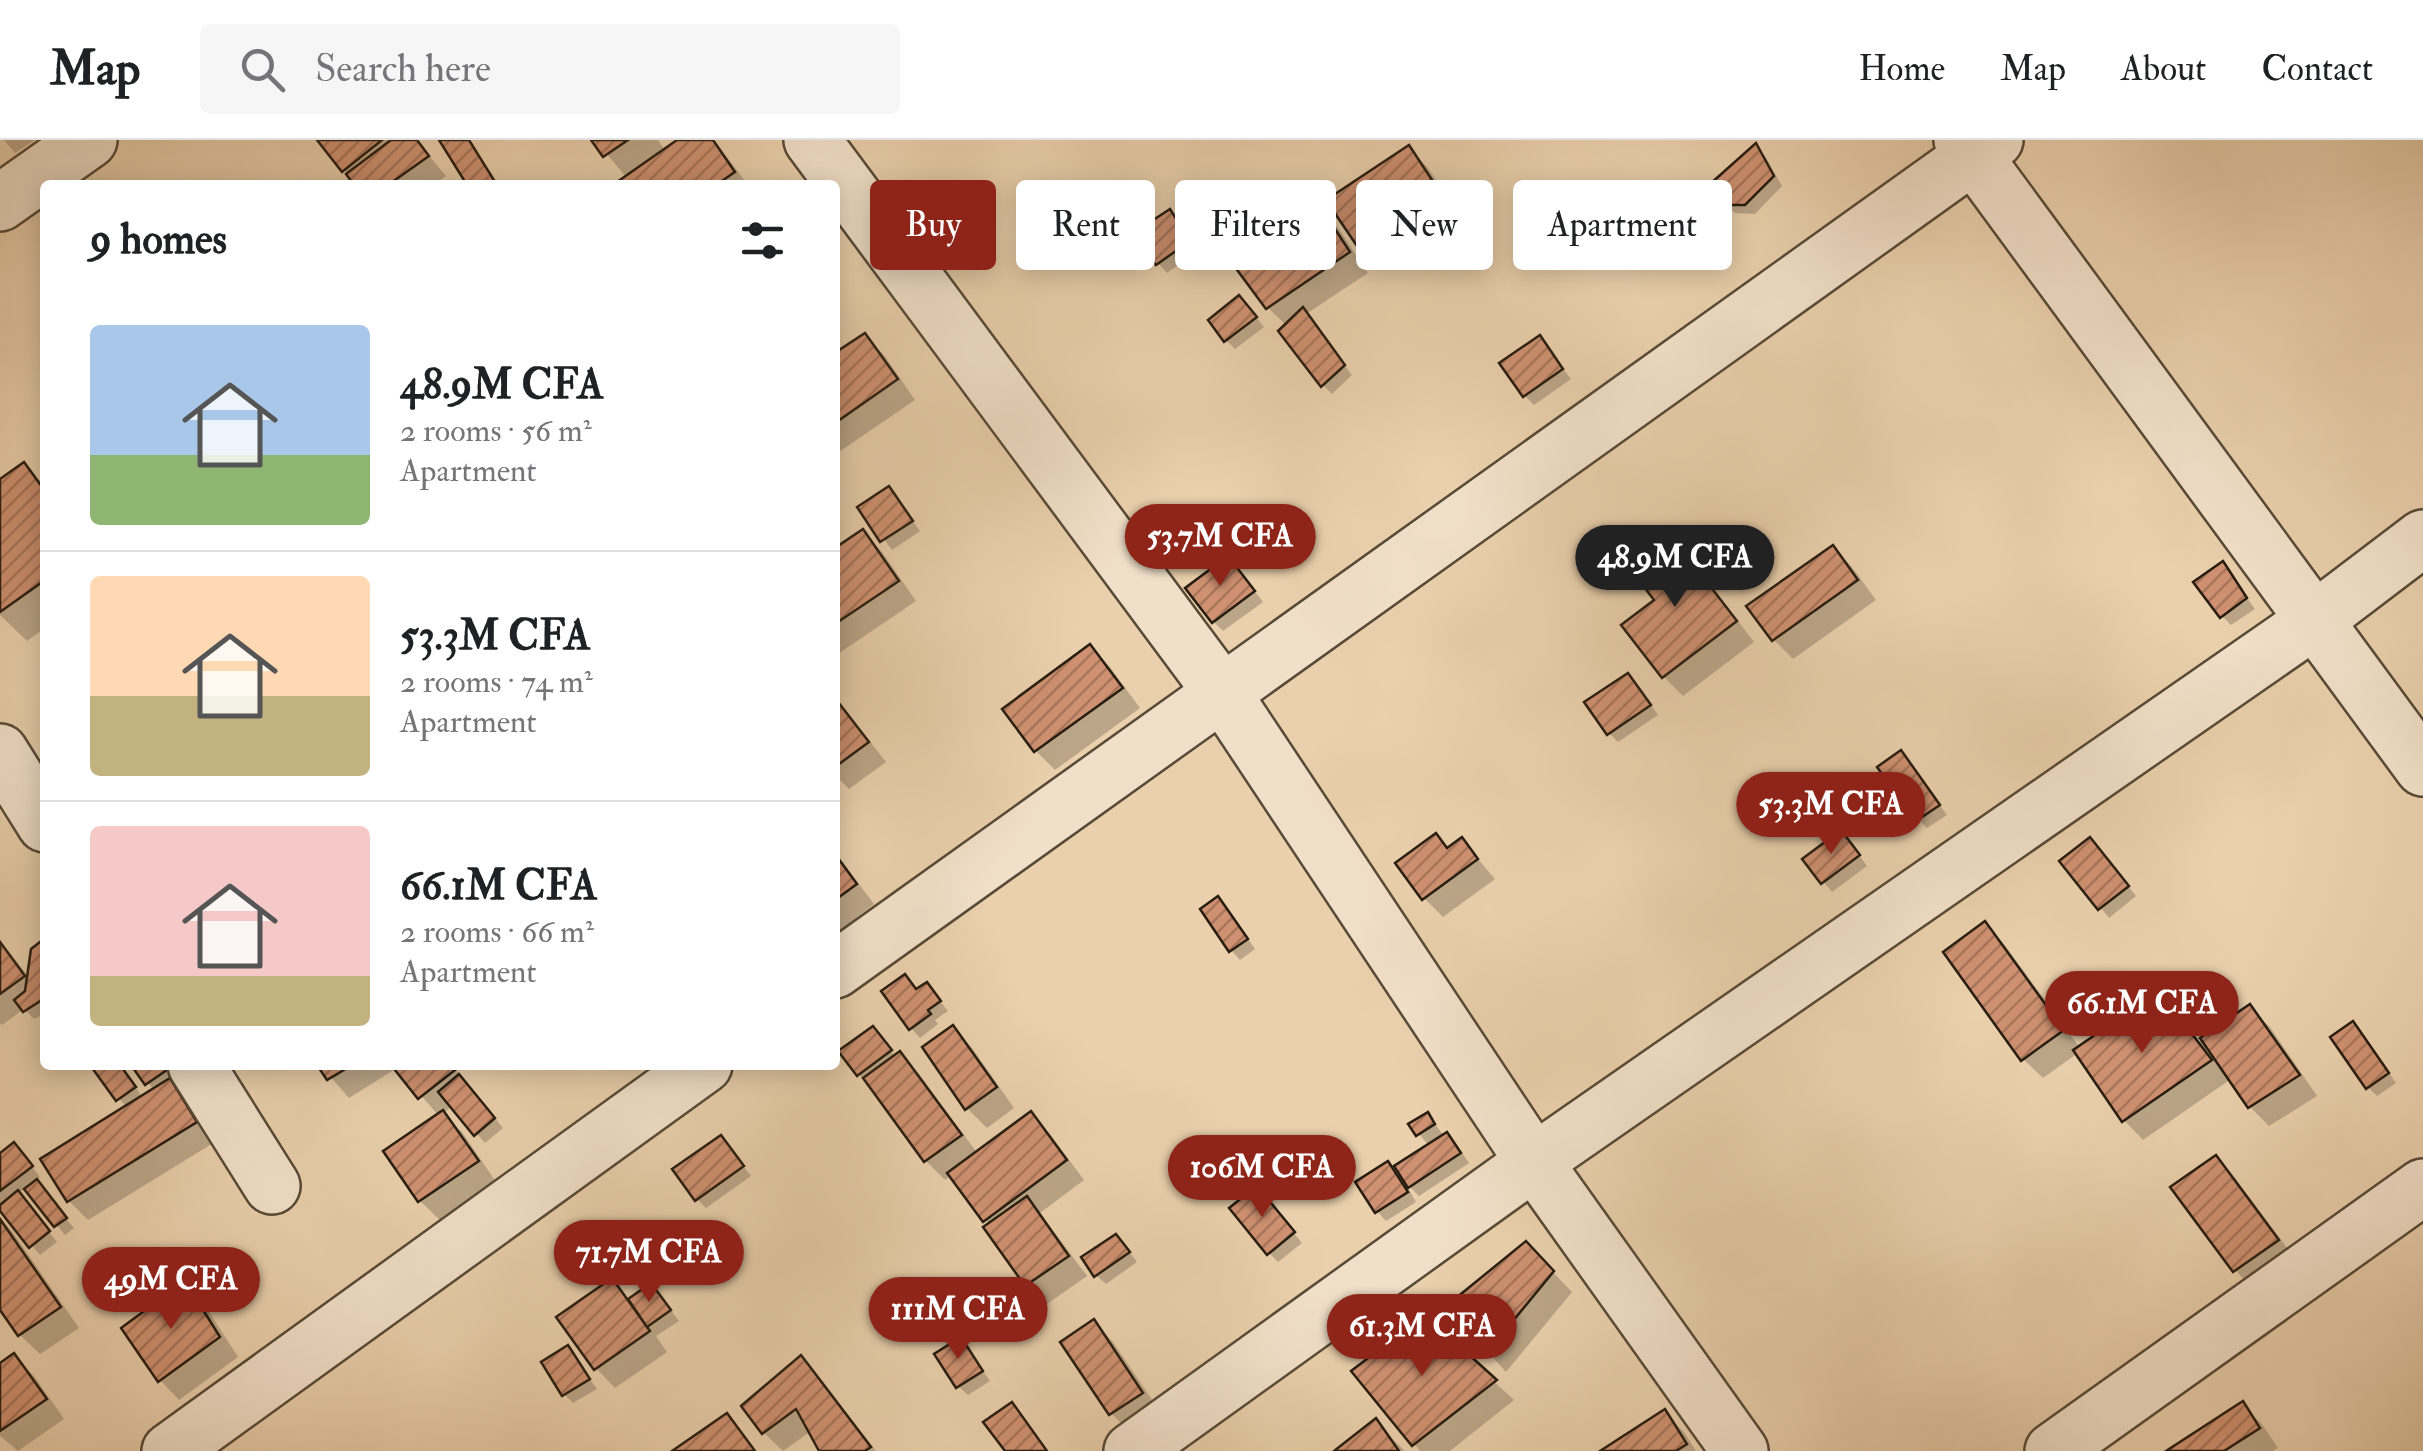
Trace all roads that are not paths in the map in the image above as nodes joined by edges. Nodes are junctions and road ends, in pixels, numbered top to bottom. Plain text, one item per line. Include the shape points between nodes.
1 (89, 140) edge
2 (812, 140) edge
3 (1977, 145) edge
4 (0, 202) edge
5 (2423, 538) edge
6 (2316, 620) junction
7 (1221, 691) junction
8 (0, 752) edge
9 (2423, 768) edge
10 (40, 816) edge
11 (840, 966) edge
12 (199, 1070) edge
13 (697, 1070) edge
14 (1534, 1162) junction
15 (272, 1186) dead end
16 (2423, 1187) edge
17 (170, 1451) edge
18 (1132, 1451) edge
19 (1740, 1451) edge
20 (2053, 1451) edge

1 - 4 street
2 - 7 street
3 - 6 street
3 - 7 street
5 - 6 street
6 - 9 street
6 - 14 street
7 - 11 street
7 - 14 street
8 - 10 street
12 - 15 street
13 - 17 street
14 - 18 street
14 - 19 street
16 - 20 street

